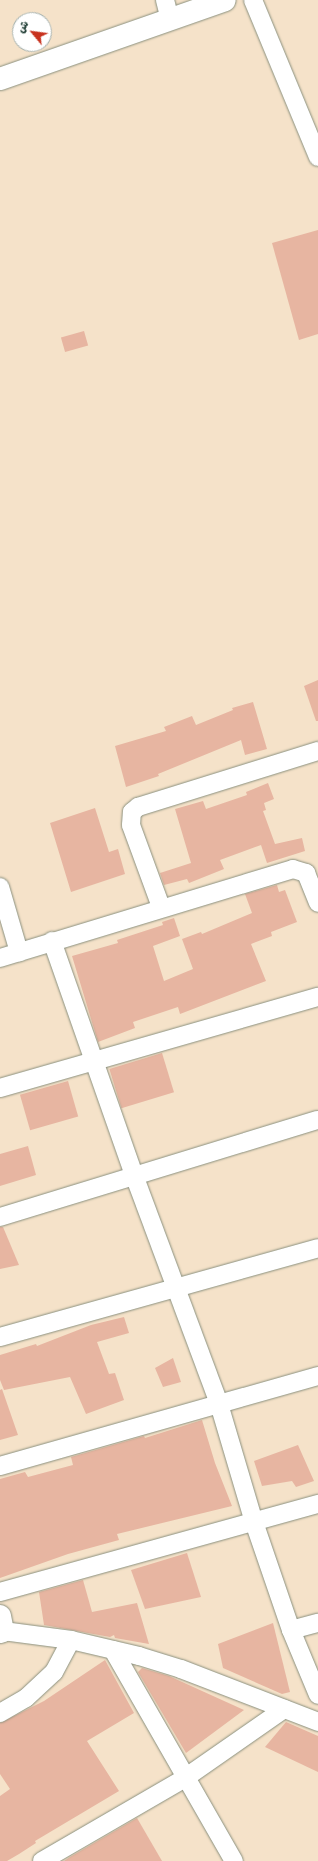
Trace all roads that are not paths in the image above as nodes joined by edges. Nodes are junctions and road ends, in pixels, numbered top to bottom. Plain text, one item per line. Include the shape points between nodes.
1 (225, 0) edge
2 (253, 0) edge
3 (167, 10) edge
4 (0, 79) edge
5 (318, 157) edge
6 (318, 751) edge
7 (0, 887) edge
8 (318, 903) edge
9 (161, 907) junction
10 (52, 941) junction
11 (19, 952) junction
12 (0, 958) edge
13 (318, 997) edge
14 (94, 1060) junction
15 (0, 1088) edge
16 (318, 1120) edge
17 (134, 1175) junction
18 (0, 1217) edge
19 (318, 1248) edge
20 (175, 1288) junction
21 (0, 1338) edge
22 (318, 1376) edge
23 (219, 1404) junction
24 (0, 1466) edge
25 (318, 1504) edge
26 (254, 1522) junction
27 (0, 1592) edge
28 (318, 1623) edge
29 (1, 1626) edge
30 (292, 1630) junction
31 (71, 1640) junction
32 (113, 1650) junction
33 (318, 1695) edge
34 (284, 1709) junction
35 (0, 1713) edge
36 (318, 1722) edge
37 (185, 1778) junction
38 (42, 1861) edge
39 (234, 1861) edge

1 - 3 street
2 - 5 street
3 - 4 street
6 - 9 street via 138,807 132,812 131,825
7 - 11 street
8 - 9 street via 306,873 293,869
9 - 10 street
10 - 11 street
10 - 14 street
11 - 12 street
13 - 14 street
14 - 15 street
14 - 17 street
16 - 17 street
17 - 18 street
17 - 20 street
19 - 20 street
20 - 21 street
20 - 23 street
22 - 23 street
23 - 24 street
23 - 26 street
25 - 26 street
26 - 27 street
26 - 30 street
28 - 30 street
29 - 31 street
30 - 33 street
31 - 32 street
31 - 35 street via 54,1672 26,1698
32 - 34 street via 181,1669
32 - 37 street
34 - 36 street
34 - 37 street
37 - 38 street
37 - 39 street

